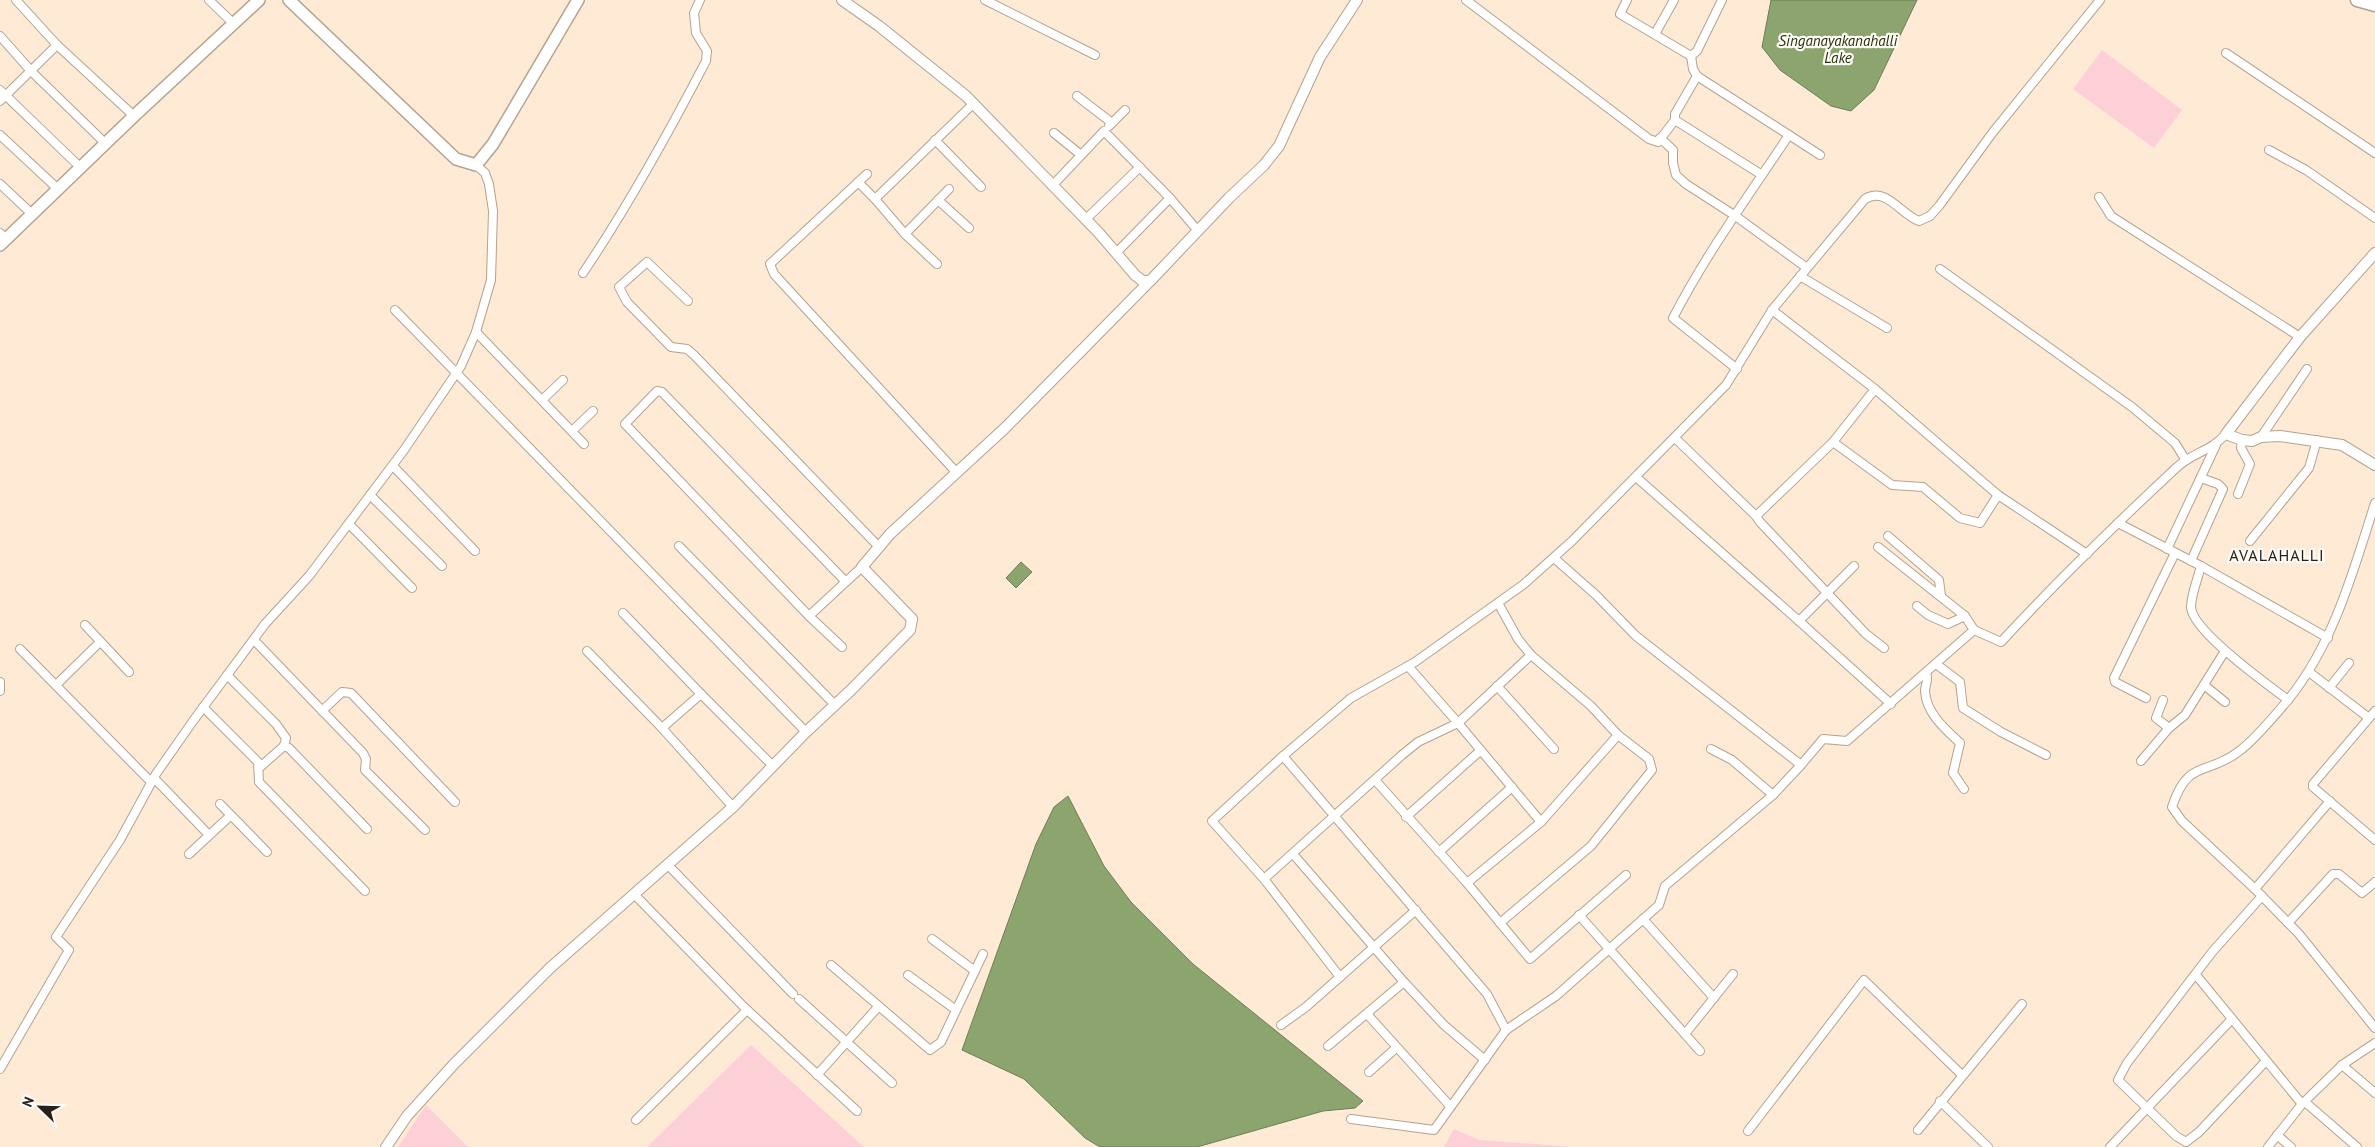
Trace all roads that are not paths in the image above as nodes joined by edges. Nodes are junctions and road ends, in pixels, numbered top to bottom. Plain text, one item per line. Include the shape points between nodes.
1 (16, 0) edge
2 (209, 0) edge
3 (259, 0) edge
4 (289, 0) edge
5 (578, 0) edge
6 (700, 0) edge
7 (842, 0) edge
8 (985, 0) edge
9 (1357, 0) edge
10 (1466, 0) edge
11 (1627, 0) edge
12 (1674, 0) edge
13 (1722, 0) edge
14 (2100, 0) edge
15 (2357, 0) edge
16 (2375, 5) edge
17 (234, 24) junction
18 (1655, 34) junction
19 (0, 36) edge
20 (57, 45) junction
21 (2226, 53) dead end
22 (1095, 55) dead end
23 (1691, 56) junction
24 (31, 71) junction
25 (1697, 76) junction
26 (2, 96) edge
27 (1077, 96) dead end
28 (973, 104) junction
29 (1125, 110) dead end
30 (134, 116) junction
31 (1675, 120) junction
32 (1112, 123) junction
33 (1104, 131) junction
34 (1054, 133) dead end
35 (0, 135) edge
36 (1789, 135) junction
37 (1660, 138) junction
38 (935, 140) junction
39 (105, 143) junction
40 (2269, 150) dead end
41 (2375, 153) edge
42 (1820, 154) dead end
43 (1081, 155) junction
44 (476, 165) junction
45 (80, 167) junction
46 (1140, 167) junction
47 (867, 174) dead end
48 (1762, 176) junction
49 (858, 182) junction
50 (0, 184) edge
51 (1052, 186) junction
52 (981, 187) dead end
53 (948, 189) dead end
54 (59, 190) junction
55 (2099, 197) dead end
56 (1170, 198) junction
57 (875, 199) junction
58 (938, 200) junction
59 (32, 214) junction
60 (1734, 215) junction
61 (2375, 218) edge
62 (1086, 219) junction
63 (969, 228) dead end
64 (1198, 231) junction
65 (905, 234) junction
66 (2, 239) edge
67 (1116, 252) junction
68 (2375, 252) edge
69 (937, 264) dead end
70 (1807, 268) junction
71 (1940, 269) dead end
72 (583, 273) dead end
73 (1800, 276) junction
74 (1151, 280) junction
75 (688, 301) dead end
76 (395, 310) dead end
77 (1772, 310) junction
78 (1886, 328) dead end
79 (476, 332) junction
80 (2300, 337) junction
81 (2307, 369) dead end
82 (1738, 370) junction
83 (456, 374) junction
84 (563, 380) dead end
85 (1875, 389) junction
86 (542, 400) junction
87 (592, 411) dead end
88 (572, 431) junction
89 (2226, 434) junction
90 (1676, 438) junction
91 (2261, 438) junction
92 (2242, 440) junction
93 (2317, 440) junction
94 (1833, 442) junction
95 (584, 444) dead end
96 (2216, 445) junction
97 (2186, 459) junction
98 (2375, 465) edge
99 (392, 466) junction
100 (956, 473) junction
101 (1636, 478) junction
102 (2201, 478) junction
103 (2238, 494) dead end
104 (370, 495) junction
105 (1998, 495) junction
106 (2375, 503) edge
107 (1756, 516) junction
108 (2118, 523) junction
109 (349, 524) junction
110 (1888, 536) dead end
111 (2250, 541) dead end
112 (679, 546) dead end
113 (879, 547) junction
114 (1878, 548) dead end
115 (475, 551) dead end
116 (2171, 551) junction
117 (2087, 554) junction
118 (1554, 558) junction
119 (2191, 561) junction
120 (442, 566) dead end
121 (1854, 566) dead end
122 (2201, 566) junction
123 (862, 567) junction
124 (846, 582) junction
125 (412, 588) dead end
126 (1826, 592) junction
127 (1942, 596) junction
128 (1498, 603) junction
129 (1917, 606) dead end
130 (623, 613) dead end
131 (810, 616) junction
132 (1965, 616) junction
133 (1799, 621) junction
134 (85, 625) dead end
135 (1974, 630) junction
136 (2328, 638) junction
137 (254, 640) junction
138 (100, 642) junction
139 (842, 647) dead end
140 (1884, 648) dead end
141 (20, 650) dead end
142 (587, 651) dead end
143 (2225, 651) junction
144 (1531, 655) junction
145 (2349, 663) dead end
146 (1936, 664) junction
147 (1408, 666) junction
148 (130, 672) dead end
149 (1926, 672) junction
150 (2309, 672) junction
151 (226, 675) junction
152 (0, 682) edge
153 (56, 685) junction
154 (2204, 685) junction
155 (1497, 686) junction
156 (2329, 688) junction
157 (0, 691) edge
158 (701, 694) junction
159 (2146, 698) dead end
160 (2163, 700) dead end
161 (2288, 700) junction
162 (2225, 702) dead end
163 (1891, 704) junction
164 (835, 705) junction
165 (203, 707) junction
166 (322, 711) junction
167 (2375, 711) edge
168 (2369, 718) junction
169 (1458, 723) junction
170 (662, 728) junction
171 (2169, 728) junction
172 (806, 732) junction
173 (1618, 735) junction
174 (284, 746) junction
175 (1711, 748) dead end
176 (1554, 749) dead end
177 (1481, 750) junction
178 (2046, 755) dead end
179 (1283, 756) junction
180 (2141, 762) dead end
181 (1801, 765) junction
182 (773, 766) junction
183 (259, 768) junction
184 (152, 780) junction
185 (1375, 780) junction
186 (1512, 787) junction
187 (1964, 789) dead end
188 (1773, 795) junction
189 (455, 802) dead end
190 (2330, 802) junction
191 (220, 804) dead end
192 (733, 807) junction
193 (230, 816) junction
194 (1335, 817) junction
195 (1406, 817) junction
196 (1541, 822) junction
197 (367, 829) dead end
198 (425, 830) dead end
199 (209, 835) junction
200 (2375, 840) edge
201 (267, 852) dead end
202 (1439, 852) junction
203 (190, 854) dead end
204 (1293, 854) junction
205 (668, 864) junction
206 (1626, 875) dead end
207 (1264, 879) junction
208 (2375, 882) edge
209 (1467, 883) junction
210 (2255, 889) junction
211 (365, 891) dead end
212 (634, 894) junction
213 (2262, 896) junction
214 (1416, 910) junction
215 (1579, 915) junction
216 (1643, 919) junction
217 (2288, 922) junction
218 (1500, 923) junction
219 (932, 939) dead end
220 (1374, 946) junction
221 (1609, 949) junction
222 (983, 954) dead end
223 (831, 965) dead end
224 (975, 971) junction
225 (1733, 974) dead end
226 (908, 975) dead end
227 (2196, 975) junction
228 (1340, 977) junction
229 (1404, 982) junction
230 (1714, 998) junction
231 (2022, 1004) dead end
232 (878, 1006) junction
233 (747, 1010) junction
234 (956, 1010) junction
235 (1368, 1014) junction
236 (2232, 1019) junction
237 (1281, 1025) dead end
238 (2375, 1028) edge
239 (1506, 1030) junction
240 (1685, 1034) junction
241 (847, 1042) junction
242 (2375, 1043) edge
243 (1328, 1046) dead end
244 (1396, 1048) junction
245 (1700, 1051) dead end
246 (1485, 1060) junction
247 (2265, 1062) junction
248 (2342, 1065) junction
249 (0, 1068) edge
250 (1369, 1072) dead end
251 (817, 1075) junction
252 (1962, 1075) junction
253 (892, 1083) dead end
254 (2375, 1094) edge
255 (1940, 1101) junction
256 (2303, 1103) junction
257 (1450, 1106) junction
258 (2147, 1108) junction
259 (857, 1112) dead end
260 (1351, 1119) dead end
261 (636, 1120) dead end
262 (1918, 1130) dead end
263 (1748, 1131) dead end
264 (2278, 1135) junction
265 (386, 1147) edge
266 (1988, 1147) edge
267 (2110, 1147) edge
268 (2268, 1147) edge
269 (2291, 1147) edge
270 (2357, 1147) edge

1 - 20 street
2 - 17 street
3 - 17 main road
4 - 44 main road via 456,159
5 - 44 main road via 493,144
6 - 72 street via 694,13 696,33 707,51 706,61 621,217
7 - 28 street via 879,26
8 - 22 street
9 - 64 street via 1320,57 1279,146
10 - 37 street via 1649,139 1658,142
11 - 18 street via 1620,14
12 - 18 street
13 - 23 street via 1697,51
14 - 70 street via 1992,132 1930,216 1919,221 1908,217 1882,194 1874,193 1865,198
15 - 16 main road
17 - 30 main road
18 - 23 street
19 - 24 street
20 - 24 street
20 - 30 street
21 - 41 street
23 - 25 street
24 - 26 street
24 - 39 street
25 - 31 street
25 - 36 street
26 - 45 street
27 - 32 street
28 - 38 street
28 - 51 street
29 - 32 street
30 - 39 main road
31 - 37 street
31 - 48 street
32 - 33 street
33 - 43 street
33 - 46 street
34 - 43 street
35 - 54 street
36 - 42 street
36 - 48 street
37 - 60 street via 1673,150 1676,175
38 - 52 street
38 - 57 street
39 - 45 main road
40 - 61 street via 2306,170
43 - 51 street
44 - 79 street via 485,173 489,184 493,212 491,280
45 - 54 main road
46 - 56 street
46 - 62 street
47 - 49 street
48 - 60 street
49 - 57 street
49 - 100 street via 770,264 774,274
50 - 59 street
51 - 62 street
53 - 58 street
54 - 59 main road
55 - 80 street via 2111,216
56 - 64 street
56 - 67 street
57 - 65 street
58 - 63 street
58 - 65 street
59 - 66 main road
60 - 70 street
60 - 82 street via 1673,318
62 - 67 street
64 - 74 street
65 - 69 street
67 - 74 street via 1135,275 1144,282
68 - 80 street
70 - 73 street
71 - 97 street via 2132,407 2175,442
73 - 77 street
73 - 78 street
74 - 100 street
75 - 113 street via 647,262 619,287 627,302 671,347 687,349 694,355
76 - 83 street
77 - 82 street via 1748,347
77 - 85 street
79 - 83 street
79 - 86 street
80 - 89 street
81 - 91 street
82 - 90 street
83 - 99 street
83 - 172 street
84 - 86 street
85 - 94 street
85 - 105 street
86 - 88 street
87 - 88 street
88 - 95 street
89 - 92 street
89 - 96 street
90 - 101 street
90 - 107 street
91 - 92 street
91 - 93 street via 2280,436
92 - 103 street via 2241,448 2250,464
93 - 98 street via 2342,445
93 - 111 street via 2309,468
94 - 105 street via 1892,485 1923,487 1960,518 1980,523
94 - 107 street
96 - 97 street
96 - 102 street
97 - 108 street
99 - 104 street
99 - 115 street
100 - 113 street
101 - 118 street
101 - 133 street
102 - 116 street
102 - 119 street via 2223,489
104 - 109 street
104 - 120 street
105 - 117 street
106 - 136 street via 2350,583
107 - 126 street
108 - 116 street
108 - 117 street
109 - 125 street
109 - 137 street
110 - 127 street via 1939,580
112 - 164 street
113 - 123 street
114 - 127 street
116 - 119 street
116 - 159 street via 2114,678 2121,686
117 - 135 street via 2001,642
118 - 128 street
118 - 181 street via 1636,636
119 - 122 street
121 - 126 street
122 - 136 street
122 - 143 street via 2191,608 2195,618
123 - 124 street
123 - 164 street via 912,619 910,630
124 - 131 street
124 - 131 street via 662,392 658,392 625,426
126 - 133 street
126 - 140 street
127 - 132 street
128 - 144 street
128 - 147 street
129 - 132 street via 1948,624
130 - 158 street
131 - 139 street
132 - 135 street
133 - 163 street
134 - 138 street
135 - 146 street
136 - 150 street
137 - 151 street
137 - 166 street
138 - 148 street
138 - 153 street
141 - 153 street
142 - 170 street
143 - 154 street
143 - 161 street
144 - 155 street
144 - 173 street via 1591,706
145 - 156 street
146 - 149 street
146 - 178 street via 1960,682 1963,708
147 - 169 street
147 - 179 street via 1352,698
149 - 163 street
149 - 187 street via 1928,685 1925,690 1935,718 1960,742 1953,773
150 - 156 street
150 - 161 street
151 - 165 street
151 - 174 street via 276,724 286,738
152 - 157 street
153 - 184 street
154 - 162 street
154 - 171 street via 2185,715
155 - 169 street
155 - 176 street
156 - 168 street
158 - 170 street
158 - 182 street
160 - 171 street via 2156,718
161 - 210 street via 2238,752 2189,776 2177,791 2172,807 2182,821
163 - 181 street via 1846,741 1823,739
164 - 172 street
165 - 183 street via 258,762
165 - 184 street
166 - 189 street via 342,692 351,692
166 - 198 street via 363,753 365,770
167 - 168 street
168 - 190 street via 2313,781 2313,787
169 - 177 street
169 - 185 street via 1418,742
170 - 192 street
171 - 180 street
172 - 182 street
173 - 196 street
173 - 218 street via 1649,759 1652,770 1591,846
174 - 183 street
174 - 197 street
175 - 188 street via 1732,760
177 - 186 street
177 - 195 street
179 - 194 street
179 - 207 street via 1212,821
181 - 188 street
182 - 192 street
183 - 211 street via 259,782
184 - 199 street
184 - 249 street via 120,840 56,937 69,950
185 - 194 street
185 - 195 street
186 - 196 street
186 - 202 street
188 - 216 street via 1664,886 1659,904
190 - 200 street
190 - 210 street
191 - 193 street
192 - 205 street
193 - 199 street
193 - 201 street
194 - 204 street
194 - 214 street
195 - 202 street
196 - 209 street
199 - 203 street
202 - 209 street
204 - 207 street
204 - 220 street
205 - 212 street
205 - 241 street via 796,996
206 - 215 street
207 - 228 street
208 - 217 street via 2362,893 2339,874 2333,874
209 - 218 street
210 - 213 street
212 - 233 street
212 - 265 street via 550,968 454,1064 407,1116
213 - 217 street
213 - 227 street
214 - 220 street
214 - 239 street via 1487,994
215 - 218 street via 1530,958
215 - 221 street
216 - 221 street
216 - 230 street
217 - 238 street
219 - 224 street
220 - 228 street
220 - 229 street
221 - 239 street via 1556,996
221 - 240 street
222 - 224 street
223 - 232 street
224 - 234 street
225 - 230 street
226 - 234 street
227 - 236 street
227 - 258 street via 2127,1063 2118,1080
228 - 237 street
229 - 235 street
229 - 246 street via 1444,1025
230 - 240 street
231 - 252 street
232 - 234 street via 930,1050 941,1042
232 - 241 street
233 - 251 street
233 - 261 street
235 - 243 street
235 - 244 street
236 - 247 street
236 - 258 street
239 - 246 street
240 - 245 street
241 - 251 street
241 - 253 street
242 - 248 street
244 - 250 street
244 - 257 street
246 - 257 street
247 - 256 street
247 - 258 street via 2186,1142
248 - 254 street
248 - 256 street
251 - 259 street
252 - 255 street
252 - 263 street via 1864,980
255 - 262 street
255 - 266 street
256 - 264 street
256 - 270 street
257 - 260 street via 1434,1130
258 - 267 street
264 - 268 street
264 - 269 street

